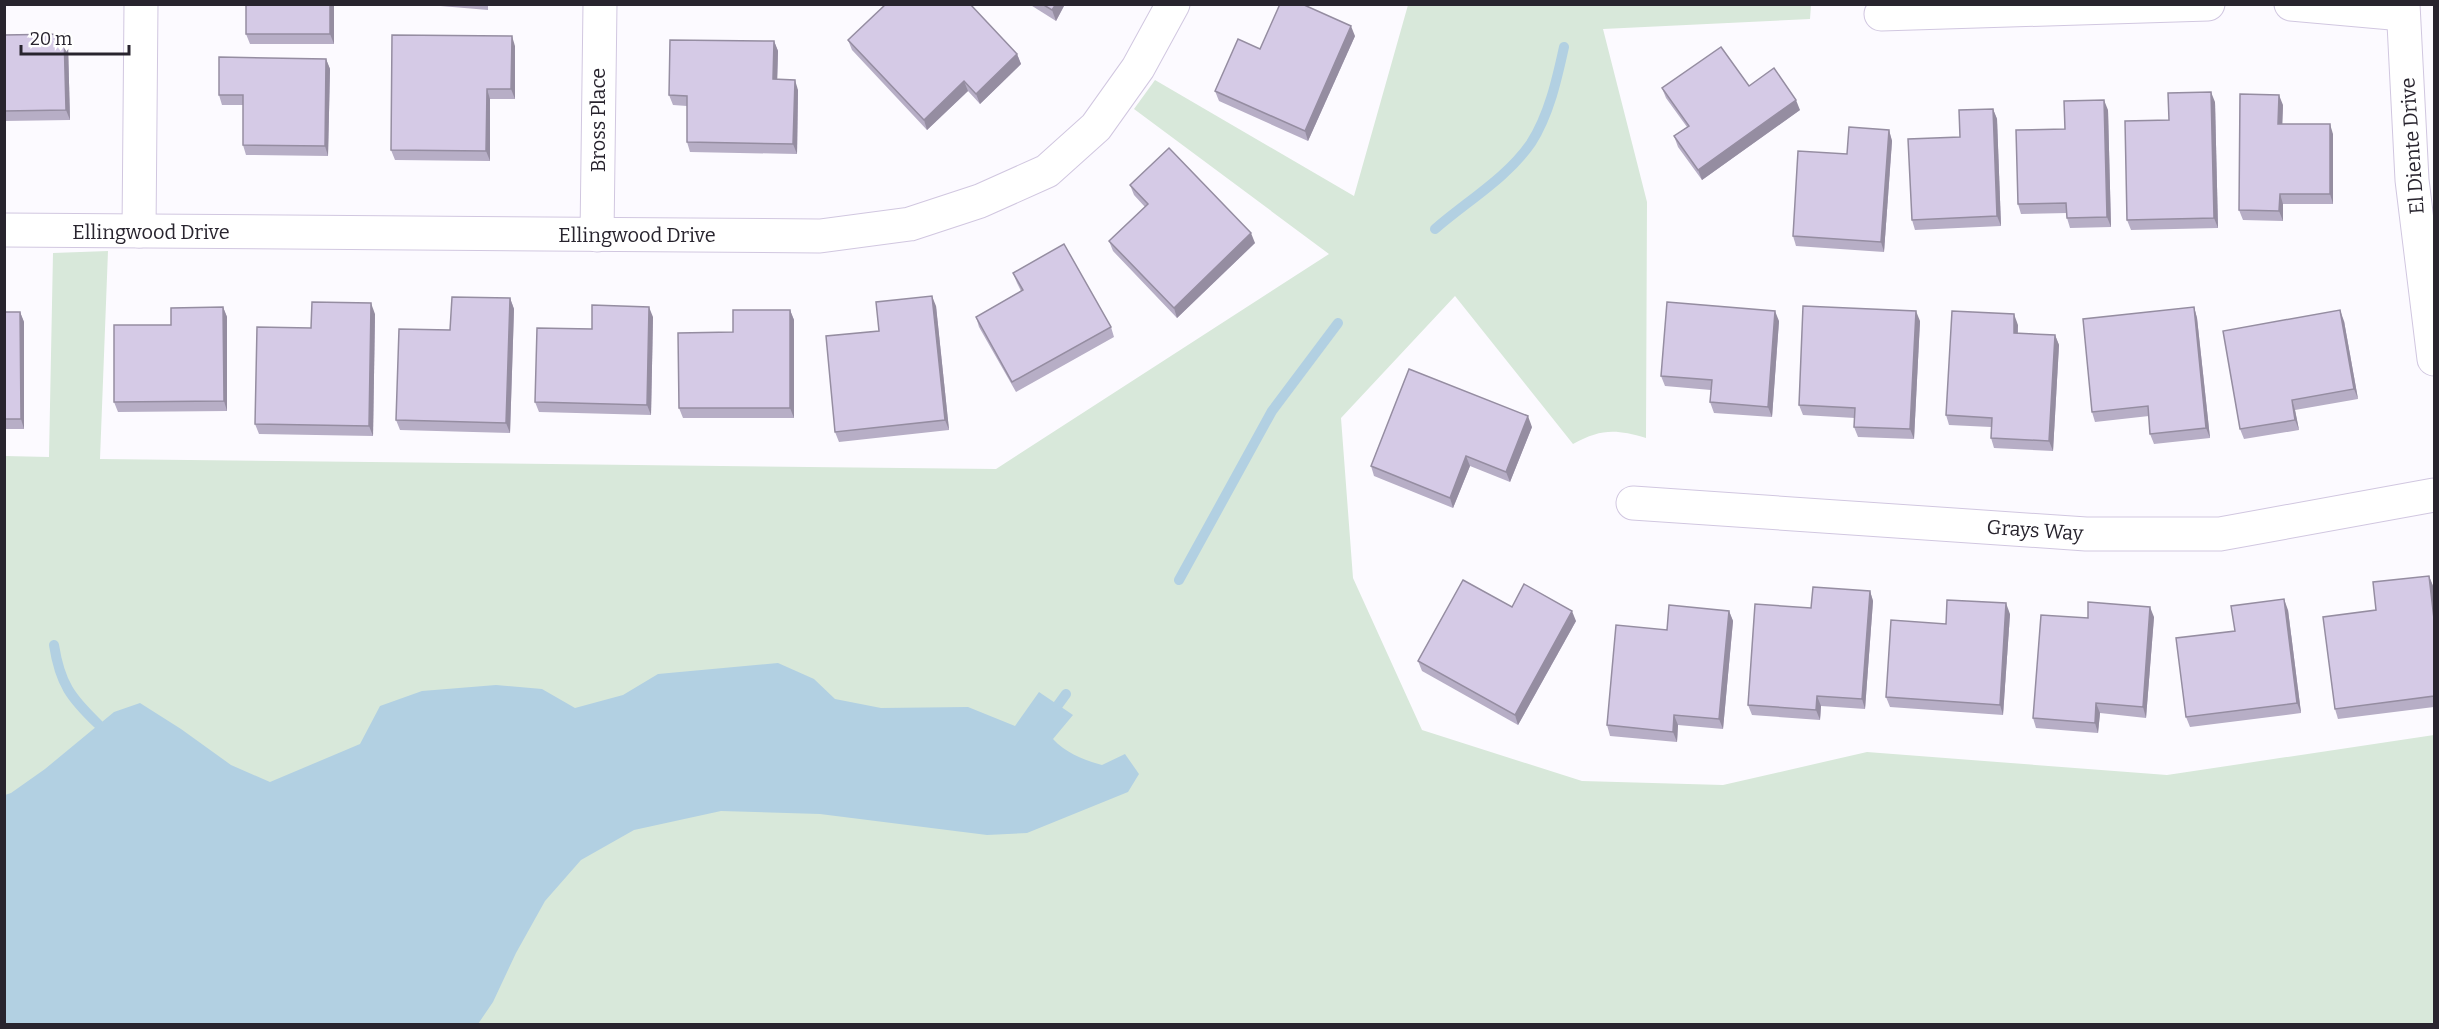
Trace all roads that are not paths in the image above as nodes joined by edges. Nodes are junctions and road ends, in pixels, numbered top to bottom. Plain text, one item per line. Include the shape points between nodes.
1 (141, 4) edge
2 (600, 4) edge
3 (1173, 4) edge
4 (2208, 4) edge
5 (2291, 4) edge
6 (2403, 9) edge
7 (1881, 14) dead end
8 (4, 230) edge
9 (139, 231) junction
10 (597, 235) junction
11 (2434, 359) edge
12 (2434, 495) edge
13 (1632, 503) dead end

1 - 9 street
2 - 10 street, Bross Place
3 - 10 street, Ellingwood Drive via 1138,68 1096,127 1047,171 980,201 910,224 820,236
4 - 7 street
5 - 6 street
6 - 11 street, El Diente Drive via 2412,180
8 - 9 street, Ellingwood Drive
9 - 10 street, Ellingwood Drive
12 - 13 street, Grays Way via 2220,534 2086,534

